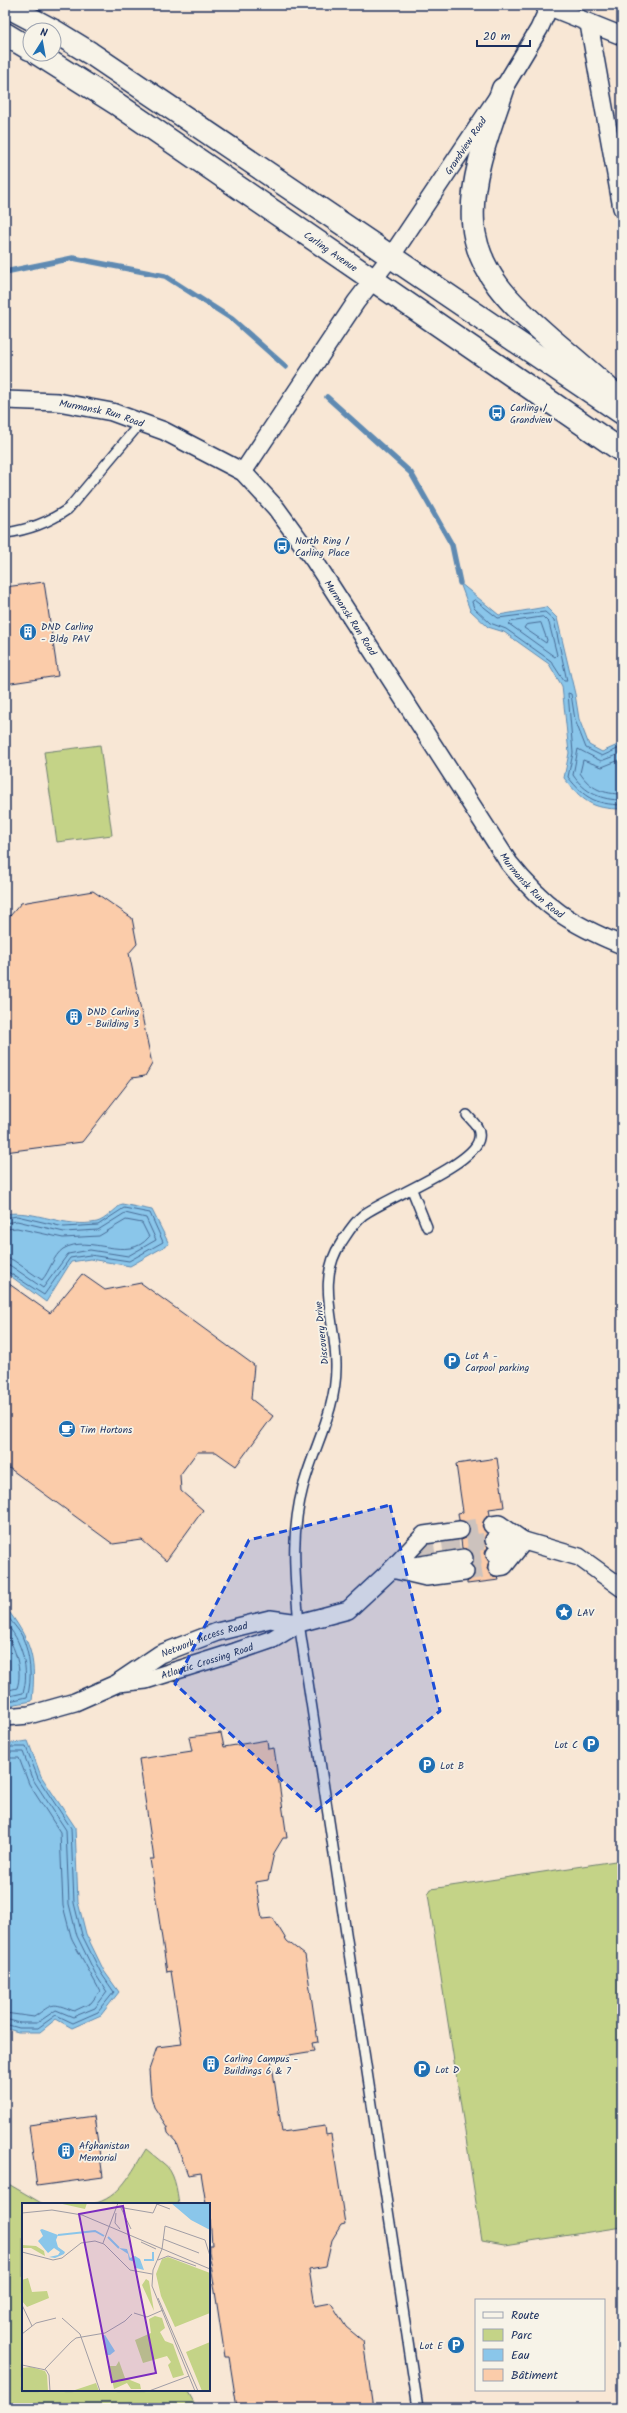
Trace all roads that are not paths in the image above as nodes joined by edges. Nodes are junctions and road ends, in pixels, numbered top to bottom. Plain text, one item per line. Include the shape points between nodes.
1 (5, 5) edge
2 (550, 6) edge
3 (38, 22) edge
4 (589, 24) junction
5 (5, 34) edge
6 (62, 35) edge
7 (622, 36) edge
8 (22, 44) edge
9 (51, 62) edge
10 (503, 89) junction
11 (622, 208) edge
12 (392, 255) junction
13 (373, 281) junction
14 (5, 400) edge
15 (622, 401) edge
16 (622, 413) edge
17 (142, 422) junction
18 (622, 451) edge
19 (243, 472) junction
20 (5, 533) edge
21 (622, 945) edge
22 (467, 1115) dead end
23 (412, 1190) junction
24 (426, 1227) dead end
25 (460, 1530) tunnel mouth
26 (524, 1541) junction
27 (465, 1565) tunnel mouth
28 (392, 1569) junction
29 (622, 1588) edge
30 (299, 1623) junction
31 (118, 1683) junction
32 (5, 1717) edge
33 (418, 2408) edge

1 - 3 main road
2 - 4 street
2 - 10 street, Grandview Road
4 - 7 street
4 - 11 street
5 - 8 main road
6 - 12 main road
9 - 13 main road, Carling Avenue via 117,104
10 - 12 street, Grandview Road
10 - 15 main road via 481,154 474,200 473,222 476,243 496,286 511,304
12 - 13 street, Grandview Road
12 - 16 main road
13 - 18 main road, Carling Avenue
13 - 19 street, Grandview Road via 356,302
14 - 17 street, Murmansk Run Road via 84,405
17 - 19 street, Murmansk Run Road via 216,456
17 - 20 lane via 68,509 53,520
19 - 21 street, Murmansk Run Road via 276,508 314,560 509,863 524,881 573,923
22 - 23 lane, Discovery Drive via 478,1128 479,1138 476,1146 437,1176
23 - 24 lane
23 - 30 lane, Discovery Drive via 362,1215 340,1245 328,1274 336,1367 332,1404 306,1474 298,1506 293,1568
25 - 28 street, Atlantic Crossing Road via 424,1535
26 - 26 street via 499,1524 494,1546
26 - 29 street via 579,1557
27 - 28 street
28 - 30 street, Atlantic Crossing Road via 348,1610
30 - 31 street, Atlantic Crossing Road via 273,1639 241,1650 146,1680
30 - 31 street, Network Access Road via 270,1619 217,1632 160,1654
30 - 33 lane, Discovery Drive
31 - 32 street, Atlantic Crossing Road via 75,1702 29,1715

